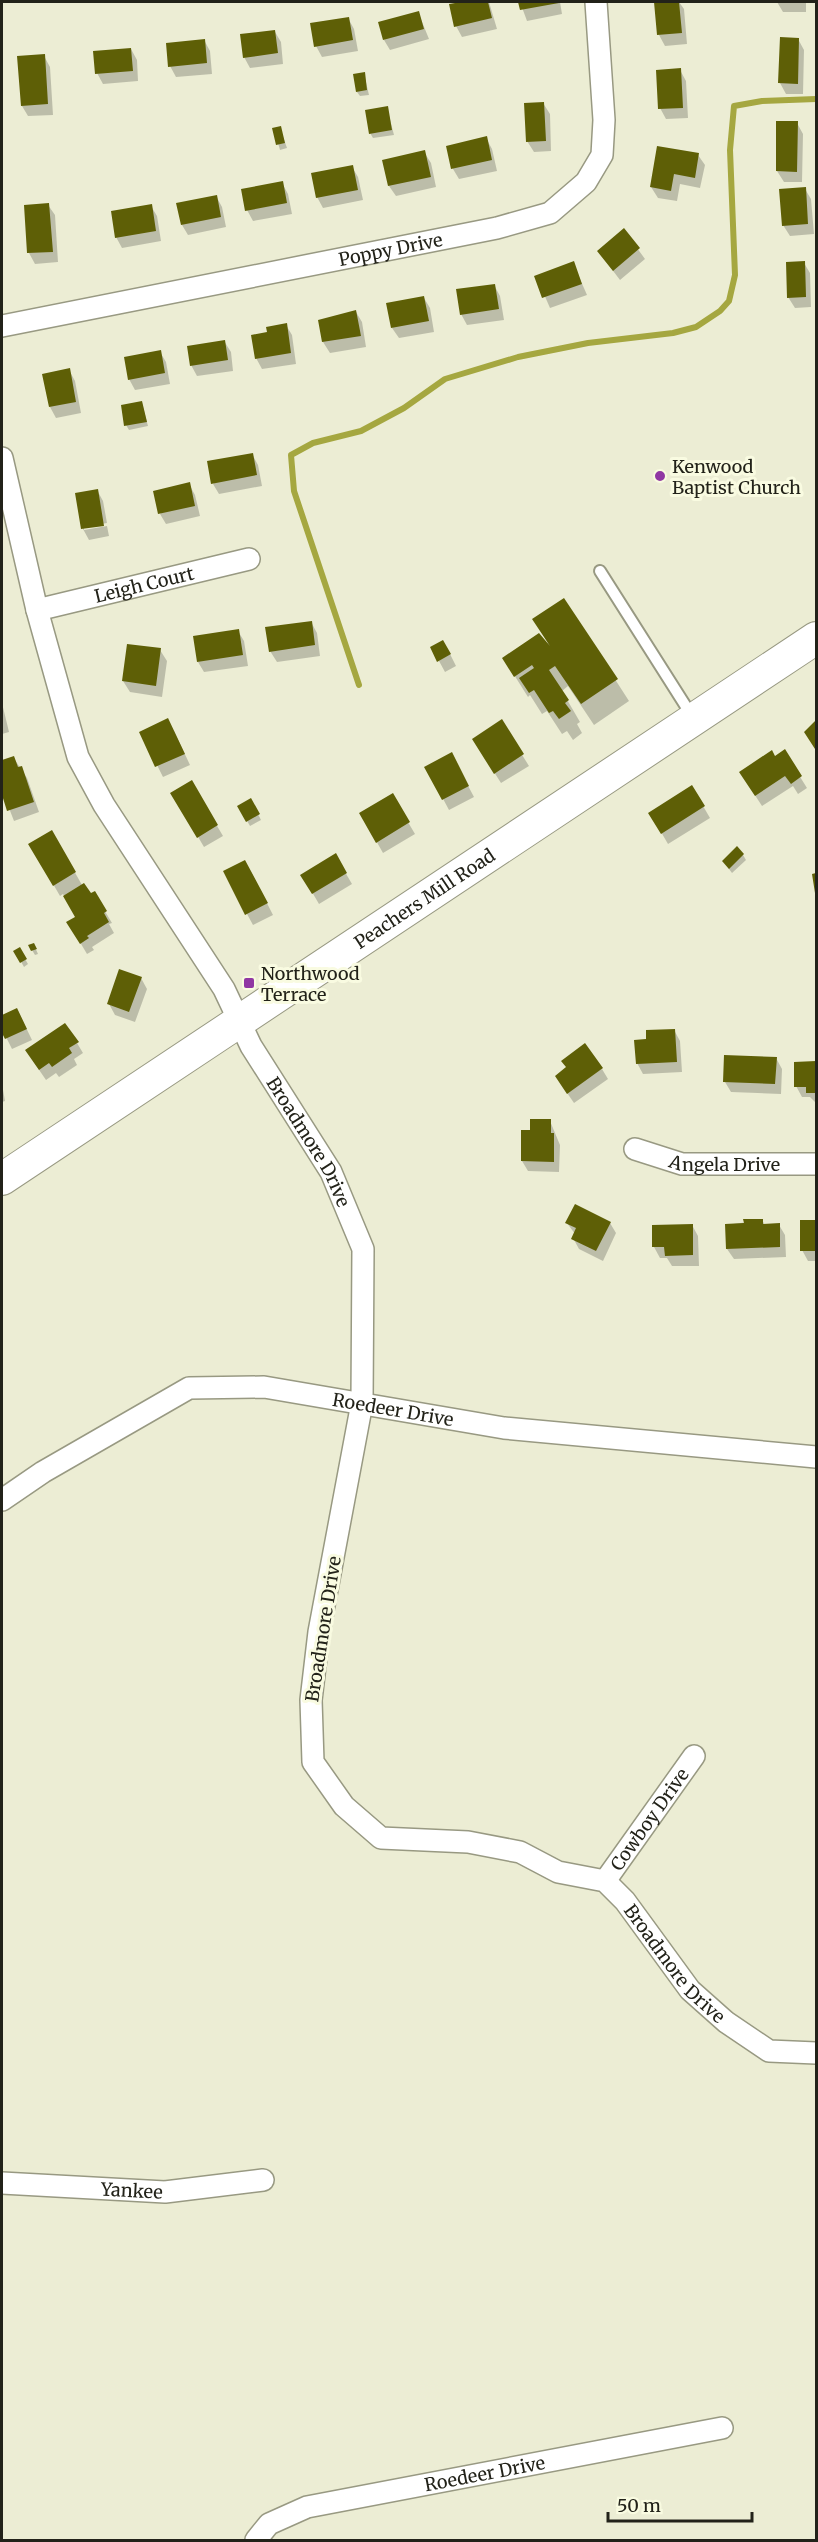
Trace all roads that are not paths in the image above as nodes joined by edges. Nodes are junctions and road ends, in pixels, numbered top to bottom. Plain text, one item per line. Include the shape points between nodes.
1 (596, 2) edge
2 (2, 326) edge
3 (2, 458) edge
4 (249, 559) dead end
5 (600, 571) dead end
6 (37, 610) junction
7 (816, 638) edge
8 (694, 719) junction
9 (240, 1019) junction
10 (635, 1149) dead end
11 (816, 1164) edge
12 (2, 1179) edge
13 (362, 1403) junction
14 (816, 1456) edge
15 (2, 1500) edge
16 (694, 1756) dead end
17 (605, 1881) junction
18 (816, 2053) edge
19 (263, 2180) dead end
20 (2, 2183) edge
21 (722, 2428) dead end
22 (256, 2541) edge

1 - 2 street, Poppy Drive via 605,130 602,155 586,182 550,213 497,228
3 - 6 street
4 - 6 street, Leigh Court
5 - 8 lane
6 - 9 street via 84,770
7 - 8 main road, Peachers Mill Road
8 - 9 main road, Peachers Mill Road
9 - 12 main road, Peachers Mill Road
9 - 13 street, Broadmore Drive via 250,1046 331,1172 363,1249
10 - 11 street, Angela Drive via 682,1164
13 - 14 street, Roedeer Drive via 504,1428
13 - 15 street, Roedeer Drive via 264,1386 189,1388
13 - 17 street, Broadmore Drive via 319,1632 311,1700 313,1762 344,1806 381,1838 468,1842 520,1852 558,1872
16 - 17 street, Cowboy Drive
17 - 18 street, Broadmore Drive via 625,1901 690,1990 726,2022 769,2051
19 - 20 street, Yankee via 165,2192
21 - 22 street, Roedeer Drive via 307,2507 269,2524

